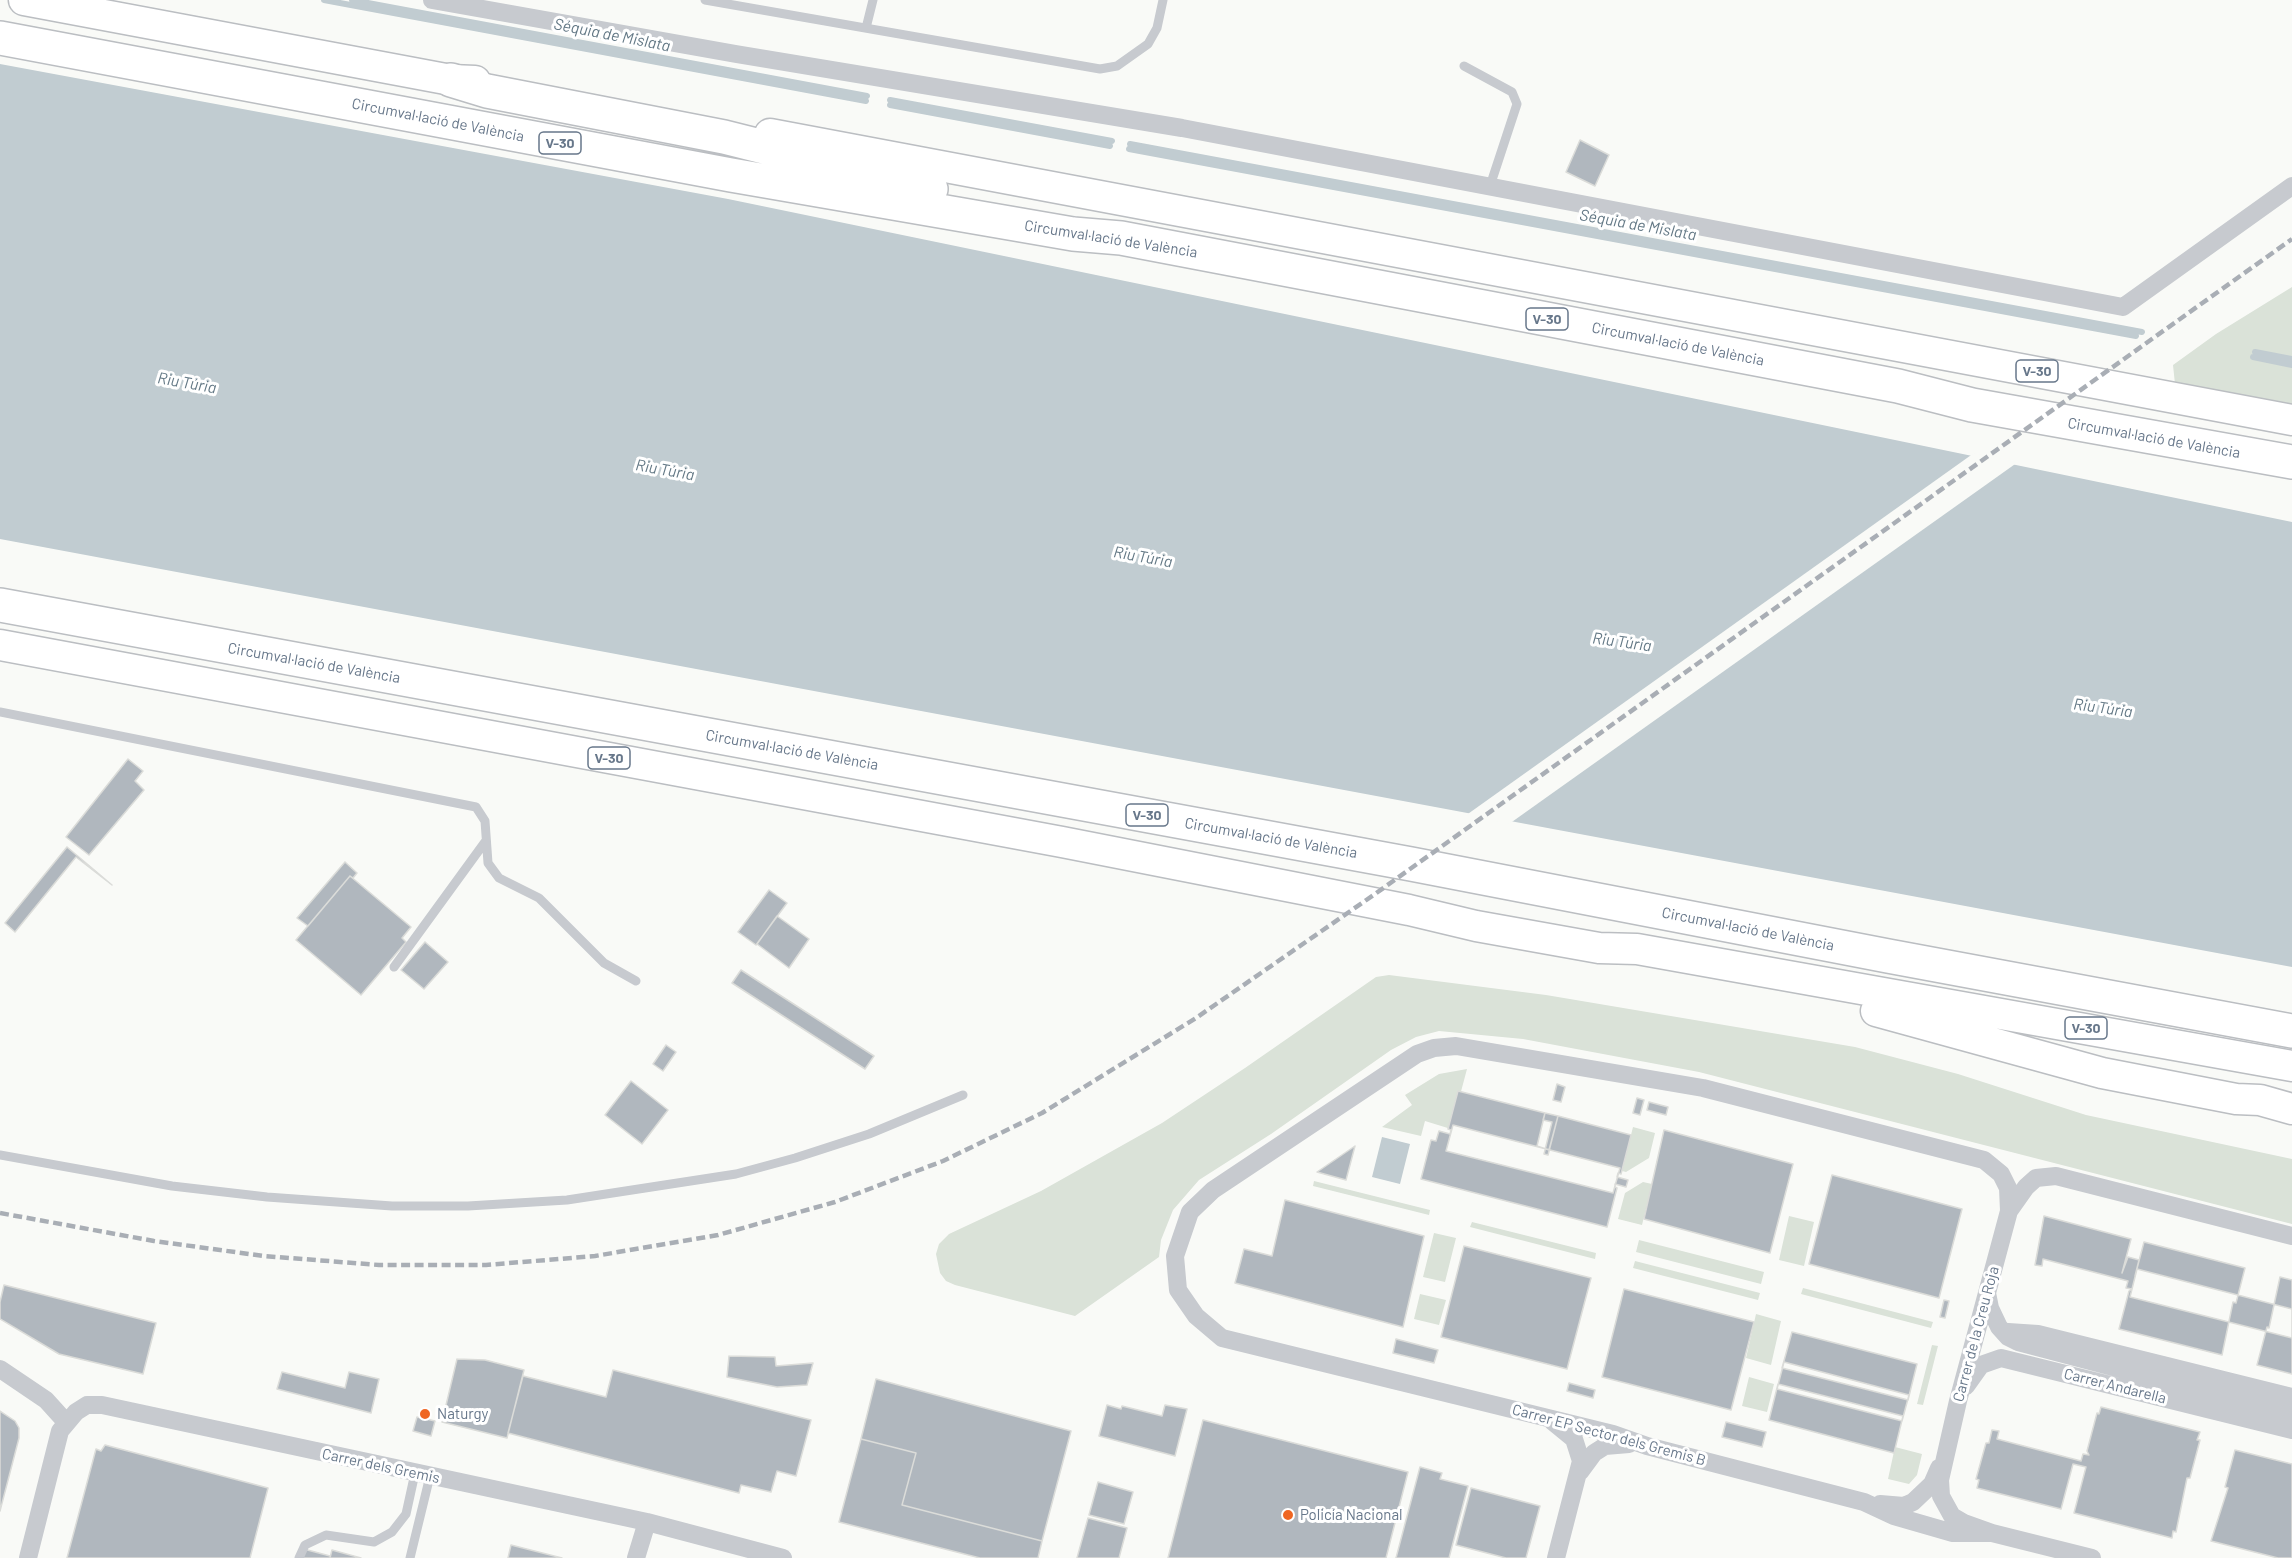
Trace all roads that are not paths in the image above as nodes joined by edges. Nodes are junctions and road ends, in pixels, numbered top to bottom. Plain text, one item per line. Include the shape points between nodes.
1 (24, 0) edge
2 (432, 0) edge
3 (705, 0) edge
4 (873, 0) edge
5 (1163, 0) edge
6 (866, 28) junction
7 (0, 38) edge
8 (1464, 66) dead end
9 (451, 80) junction
10 (1490, 186) junction
11 (2292, 186) edge
12 (1121, 238) junction
13 (2292, 420) edge
14 (2292, 462) edge
15 (0, 605) edge
16 (0, 645) edge
17 (0, 712) edge
18 (485, 842) junction
19 (1599, 948) junction
20 (394, 967) dead end
21 (636, 981) dead end
22 (2292, 1031) edge
23 (2292, 1066) edge
24 (963, 1095) dead end
25 (2236, 1099) junction
26 (2292, 1109) edge
27 (2292, 1120) edge
28 (0, 1155) edge
29 (2009, 1211) junction
30 (2292, 1236) edge
31 (1987, 1293) junction
32 (2000, 1327) junction
33 (0, 1369) edge
34 (2292, 1397) edge
35 (1958, 1401) junction
36 (2292, 1414) edge
37 (1549, 1419) junction
38 (65, 1421) junction
39 (2292, 1430) edge
40 (1647, 1446) junction
41 (1945, 1457) junction
42 (1580, 1472) junction
43 (423, 1475) junction
44 (1864, 1502) junction
45 (647, 1522) junction
46 (1992, 1533) junction
47 (739, 1552) edge
48 (28, 1558) edge
49 (299, 1558) edge
50 (410, 1558) edge
51 (636, 1558) edge
52 (783, 1558) edge
53 (1556, 1558) edge
54 (2092, 1558) edge

1 - 9 highway, V-30
2 - 10 street via 1182,128
3 - 6 lane
4 - 6 lane
5 - 6 lane via 1157,28 1148,44 1116,66 1100,69
7 - 12 highway, Circumval·lació de València / V-30 via 743,177 1073,234
8 - 10 lane via 1512,92 1517,104
9 - 12 highway via 487,91 724,137 915,185 1074,219
9 - 13 highway, V-30 via 501,84
10 - 11 street via 2123,308
12 - 14 highway, Circumval·lació de València / V-30 via 1898,386 1972,405
15 - 22 highway, Circumval·lació de València / V-30 via 1412,864
16 - 19 highway, V-30 via 1050,840
17 - 18 lane via 477,807 485,821
18 - 20 lane
18 - 21 lane via 488,863 499,878 539,898 604,963
19 - 23 highway, V-30 via 1637,949
19 - 25 highway via 1634,965 1886,1012 2102,1073
24 - 28 lane via 869,1134 736,1174 567,1200 479,1206 392,1206 267,1197 172,1186
25 - 26 highway via 2260,1100
25 - 27 highway
29 - 30 street via 2037,1178 2056,1176
29 - 31 street, Carrer de la Creu Roja
29 - 37 street, Carrer EP Sector dels Gremis B via 2008,1188 2001,1174 1984,1160 1702,1088 1456,1046 1417,1054 1213,1190 1190,1212 1175,1256 1178,1290 1196,1316 1222,1338
31 - 32 street
31 - 35 street, Carrer de la Creu Roja
32 - 34 street via 2012,1334 2038,1334
32 - 36 street, Carrer Andarella via 2018,1342
33 - 38 street via 46,1400
35 - 39 street, Carrer Andarella via 1981,1365 2001,1358
35 - 41 street, Carrer de la Creu Roja
37 - 40 street, Carrer EP Sector dels Gremis B
37 - 42 street via 1574,1439
38 - 43 street, Carrer dels Gremis via 87,1406 102,1405
38 - 48 street
40 - 42 street via 1605,1446 1594,1453
40 - 44 street, Carrer EP Sector dels Gremis B
41 - 44 street, Carrer de la Creu Roja via 1932,1484 1913,1502 1904,1506
41 - 46 street, Carrer de la Creu Roja via 1940,1480 1944,1506 1964,1523
42 - 53 street
43 - 45 street, Carrer dels Gremis
43 - 49 lane via 406,1514 393,1532 374,1542 326,1535 304,1545
43 - 50 lane
44 - 46 street, Carrer EP Sector dels Gremis B via 1894,1516 1953,1533
45 - 47 street, Carrer dels Gremis
45 - 51 street
46 - 54 street, Carrer EP Sector dels Gremis B
47 - 52 street, Carrer dels Gremis

